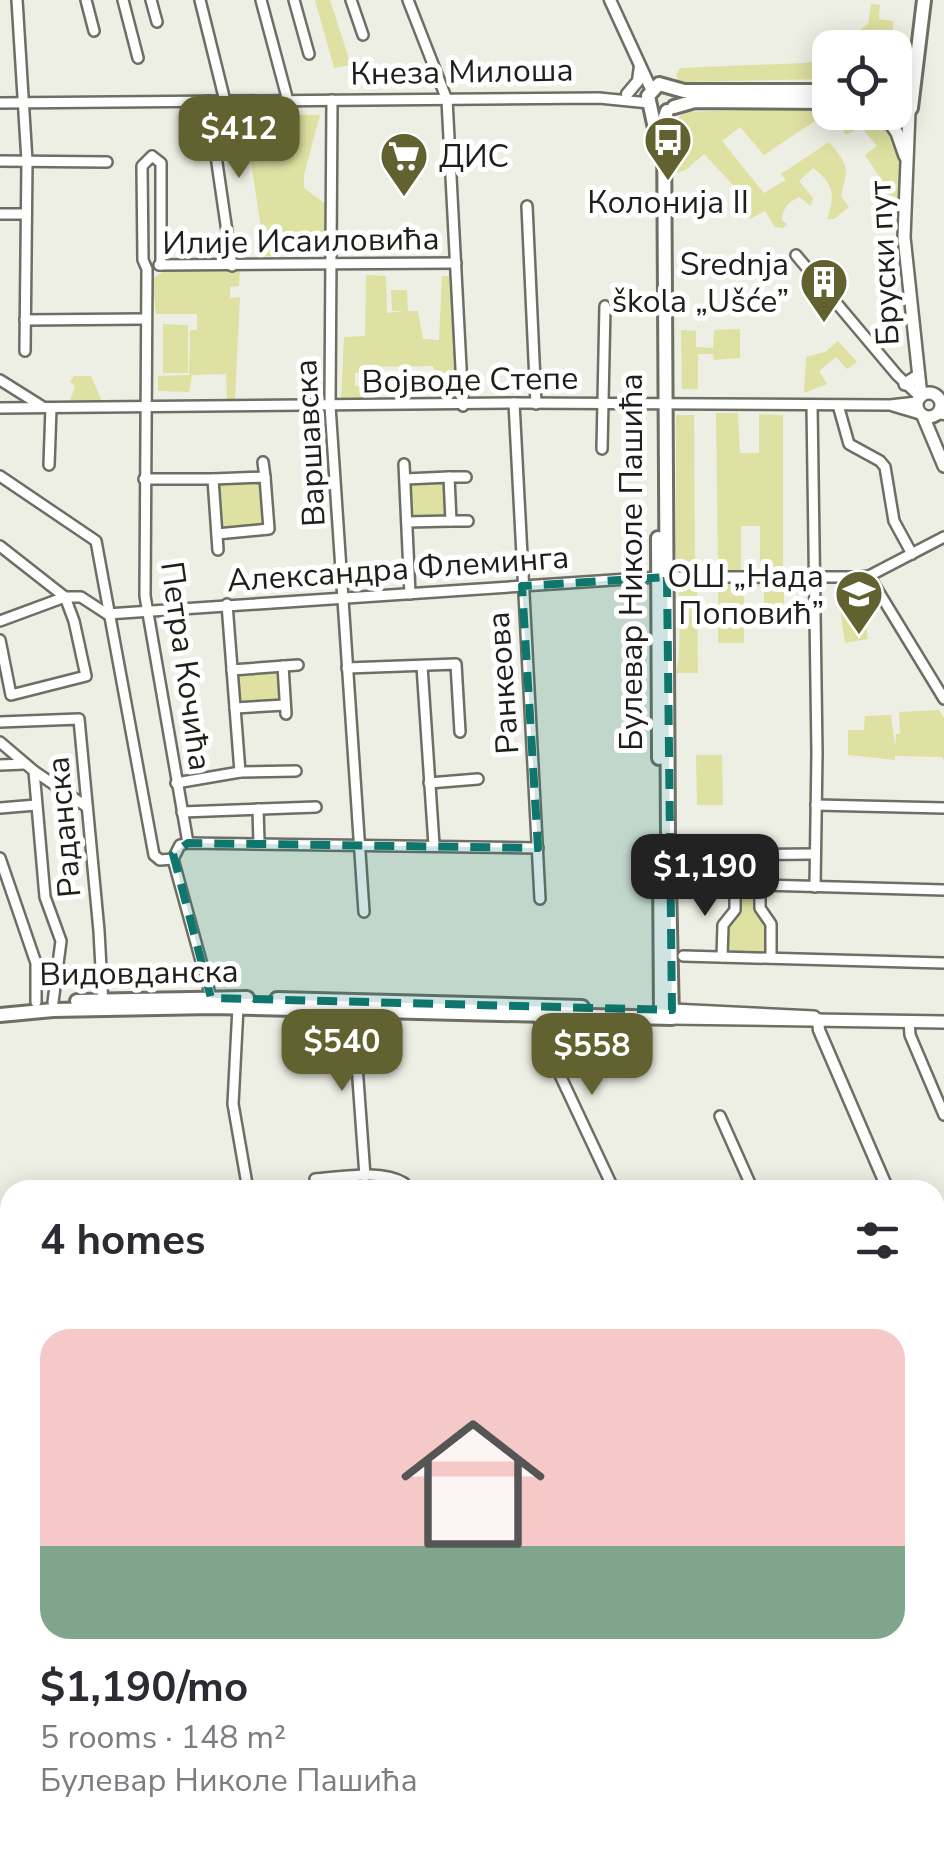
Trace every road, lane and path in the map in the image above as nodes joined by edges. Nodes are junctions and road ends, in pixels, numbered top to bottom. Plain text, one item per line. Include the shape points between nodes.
1 (17, 0) edge
2 (86, 0) edge
3 (123, 0) edge
4 (151, 0) edge
5 (200, 0) edge
6 (261, 0) edge
7 (294, 0) edge
8 (351, 0) edge
9 (408, 0) edge
10 (610, 0) edge
11 (924, 0) edge
12 (156, 22) dead end
13 (94, 30) dead end
14 (363, 36) dead end
15 (920, 45) junction
16 (308, 54) dead end
17 (912, 57) edge
18 (138, 58) dead end
19 (640, 65) junction
20 (812, 91) edge
21 (627, 94) junction
22 (656, 94) junction
23 (600, 98) junction
24 (912, 98) edge
25 (332, 100) junction
26 (448, 100) junction
27 (208, 101) junction
28 (225, 101) junction
29 (288, 101) junction
30 (0, 102) edge
31 (25, 102) junction
32 (690, 102) junction
33 (812, 102) edge
34 (670, 109) junction
35 (894, 130) edge
36 (909, 130) edge
37 (664, 132) junction
38 (0, 161) edge
39 (28, 161) junction
40 (906, 161) junction
41 (106, 162) dead end
42 (527, 206) dead end
43 (0, 214) edge
44 (26, 214) junction
45 (796, 255) dead end
46 (456, 263) junction
47 (161, 265) junction
48 (332, 265) junction
49 (232, 266) junction
50 (146, 269) junction
51 (605, 306) dead end
52 (144, 319) junction
53 (25, 320) junction
54 (25, 351) dead end
55 (918, 369) junction
56 (0, 380) edge
57 (905, 384) junction
58 (514, 404) junction
59 (536, 404) junction
60 (602, 404) junction
61 (661, 405) junction
62 (812, 405) junction
63 (838, 405) junction
64 (929, 405) edge
65 (145, 406) junction
66 (330, 406) junction
67 (463, 406) junction
68 (0, 408) edge
69 (48, 408) junction
70 (944, 427) edge
71 (938, 446) junction
72 (602, 448) dead end
73 (264, 462) dead end
74 (404, 464) dead end
75 (49, 465) dead end
76 (944, 466) edge
77 (0, 476) edge
78 (265, 477) junction
79 (449, 478) junction
80 (466, 478) dead end
81 (144, 479) junction
82 (213, 479) junction
83 (404, 479) junction
84 (452, 521) junction
85 (468, 521) dead end
86 (407, 522) junction
87 (282, 528) dead end
88 (269, 529) junction
89 (217, 534) junction
90 (944, 537) edge
91 (0, 546) edge
92 (218, 550) dead end
93 (912, 554) junction
94 (815, 576) junction
95 (869, 576) junction
96 (662, 577) junction
97 (522, 586) junction
98 (410, 594) junction
99 (66, 597) junction
100 (344, 598) junction
101 (227, 604) junction
102 (146, 610) junction
103 (107, 614) junction
104 (0, 621) edge
105 (0, 640) edge
106 (298, 665) dead end
107 (283, 666) junction
108 (422, 666) junction
109 (348, 668) junction
110 (232, 670) junction
111 (944, 699) edge
112 (236, 708) junction
113 (0, 722) edge
114 (460, 732) dead end
115 (0, 743) edge
116 (0, 766) edge
117 (29, 767) junction
118 (296, 771) dead end
119 (240, 772) junction
120 (478, 779) dead end
121 (429, 782) junction
122 (176, 783) junction
123 (36, 805) junction
124 (816, 805) junction
125 (87, 807) junction
126 (316, 807) dead end
127 (0, 808) edge
128 (944, 808) edge
129 (258, 809) junction
130 (182, 812) junction
131 (188, 842) junction
132 (259, 842) junction
133 (361, 843) junction
134 (434, 845) junction
135 (538, 848) junction
136 (815, 854) junction
137 (0, 858) edge
138 (173, 859) junction
139 (735, 884) junction
140 (760, 885) junction
141 (814, 886) junction
142 (944, 890) edge
143 (540, 899) dead end
144 (364, 912) dead end
145 (683, 956) dead end
146 (722, 957) junction
147 (770, 958) junction
148 (944, 962) edge
149 (36, 1002) junction
150 (53, 1002) junction
151 (212, 1002) junction
152 (103, 1004) junction
153 (238, 1007) junction
154 (362, 1007) junction
155 (1, 1009) edge
156 (537, 1010) junction
157 (667, 1014) junction
158 (818, 1019) junction
159 (909, 1021) junction
160 (944, 1022) edge
161 (944, 1115) edge
162 (720, 1116) dead end
163 (362, 1176) junction
164 (315, 1179) dead end
165 (246, 1180) edge
166 (361, 1180) edge
167 (401, 1180) edge
168 (609, 1180) edge
169 (749, 1180) edge
170 (884, 1180) edge

1 - 31 street
2 - 13 street
3 - 18 street
4 - 12 street
5 - 28 street
6 - 29 street
7 - 16 street
8 - 14 street
9 - 26 street
10 - 19 street
11 - 15 main road, Бруски пут
15 - 17 main road
15 - 24 main road, Бруски пут
19 - 21 street
19 - 22 street
20 - 22 main road, Кнеза Милоша
21 - 22 street, Кнеза Милоша
21 - 23 street, Кнеза Милоша
22 - 23 street, Кнеза Милоша
22 - 34 main road
22 - 34 main road, Булевар Николе Пашића via 677,99
22 - 61 main road, Булевар Николе Пашића
23 - 26 street, Кнеза Милоша
25 - 26 street, Кнеза Милоша
25 - 29 street, Кнеза Милоша
25 - 48 street, Варшавска
26 - 46 street
27 - 28 street, Кнеза Милоша
27 - 31 street, Кнеза Милоша
27 - 49 street
28 - 29 street, Кнеза Милоша
30 - 31 street, Кнеза Милоша
31 - 39 street
32 - 33 main road
32 - 34 main road
32 - 37 main road via 672,112
34 - 37 main road, Булевар Николе Пашића
35 - 40 main road, Бруски пут
36 - 40 main road, Бруски пут
37 - 61 main road, Булевар Николе Пашића
38 - 39 street
39 - 41 street
39 - 44 street
40 - 55 main road, Бруски пут via 905,259
42 - 59 street
43 - 44 street
44 - 53 street
45 - 57 street
46 - 48 street, Илије Исаиловића
46 - 67 street
47 - 49 street, Илије Исаиловића
47 - 50 street, Илије Исаиловића
47 - 50 street, Петра Кочића via 162,166 152,156 142,166
48 - 49 street, Илије Исаиловића
48 - 66 street, Варшавска
50 - 52 street, Петра Кочића
51 - 60 street
52 - 53 street
52 - 65 street, Петра Кочића
53 - 54 street
55 - 57 main road
55 - 64 main road, Бруски пут
56 - 69 street
57 - 64 street
58 - 59 street, Војводе Степе
58 - 67 street, Војводе Степе
58 - 97 street, Ранкеова
59 - 60 street, Војводе Степе
60 - 61 street, Војводе Степе
60 - 72 street
61 - 62 street, Војводе Степе
61 - 96 main road, Булевар Николе Пашића
62 - 63 street, Војводе Степе
62 - 94 street
63 - 64 street, Војводе Степе
63 - 93 street via 849,444 885,467 894,520
64 - 71 main road, Бруски пут
65 - 66 street, Војводе Степе
65 - 69 street, Војводе Степе
65 - 81 street, Петра Кочића
66 - 67 street, Војводе Степе
66 - 100 street, Варшавска
68 - 69 street, Војводе Степе
69 - 75 street
70 - 71 main road
71 - 76 main road, Бруски пут
73 - 78 street
74 - 83 street
77 - 103 street via 96,541
78 - 82 street
78 - 88 street
79 - 80 street
79 - 83 street
79 - 84 street
81 - 82 street
81 - 102 street, Петра Кочића
82 - 89 street
83 - 86 street
84 - 85 street
84 - 86 street
86 - 98 street
87 - 88 street
88 - 89 street
89 - 92 street
90 - 93 street, Александра Флеминга
91 - 99 street
93 - 95 street, Александра Флеминга
94 - 95 street, Александра Флеминга
94 - 96 street, Александра Флеминга
94 - 124 street
95 - 111 street
96 - 97 street, Александра Флеминга
96 - 157 main road, Булевар Николе Пашића
97 - 98 street, Александра Флеминга
97 - 135 street, Ранкеова
98 - 100 street, Александра Флеминга
99 - 103 street via 81,597
99 - 104 street
99 - 105 street via 86,676 11,695
100 - 101 street, Александра Флеминга
100 - 109 street, Варшавска
101 - 102 street, Александра Флеминга
101 - 110 street
102 - 103 street, Александра Флеминга
102 - 122 street, Петра Кочића
103 - 138 street via 154,855
106 - 107 street
107 - 110 street
107 - 112 street via 285,709
108 - 109 street
108 - 114 street via 456,664
108 - 121 street
109 - 133 street, Варшавска
110 - 112 street
112 - 119 street
113 - 125 street, Раданска via 79,719
115 - 117 street
116 - 117 street
117 - 123 street
117 - 125 street
118 - 119 street
119 - 122 street
120 - 121 street
121 - 134 street
122 - 130 street, Петра Кочића
123 - 127 street
123 - 150 street via 45,897 61,941
124 - 128 street
124 - 136 street
125 - 152 street, Раданска
126 - 129 street
129 - 130 street
129 - 132 street
130 - 131 street, Петра Кочића
131 - 132 street
131 - 138 street
132 - 133 street
133 - 134 street
133 - 144 street, Варшавска
134 - 135 street
135 - 143 street, Ранкеова
136 - 139 street via 694,855 691,883
136 - 141 street
137 - 149 street via 36,963
138 - 151 street
139 - 140 street
139 - 146 street
140 - 141 street
140 - 147 street via 760,908 771,924
141 - 142 street
145 - 146 street
146 - 147 street
147 - 148 street
149 - 150 main road, Видовданска
149 - 155 main road, Видовданска
150 - 152 main road, Видовданска
151 - 152 main road, Видовданска
151 - 153 main road, Видовданска
151 - 154 main road, Видовданска
152 - 155 main road, Видовданска
153 - 154 main road, Видовданска
153 - 165 street via 232,1104
154 - 156 main road, Видовданска
154 - 163 street
156 - 157 main road, Видовданска
156 - 168 street via 543,1038
157 - 158 main road, Видовданска
158 - 159 main road, Видовданска
158 - 170 street
159 - 160 main road, Видовданска
159 - 161 street
162 - 169 street
163 - 164 street
163 - 166 street
163 - 167 street

